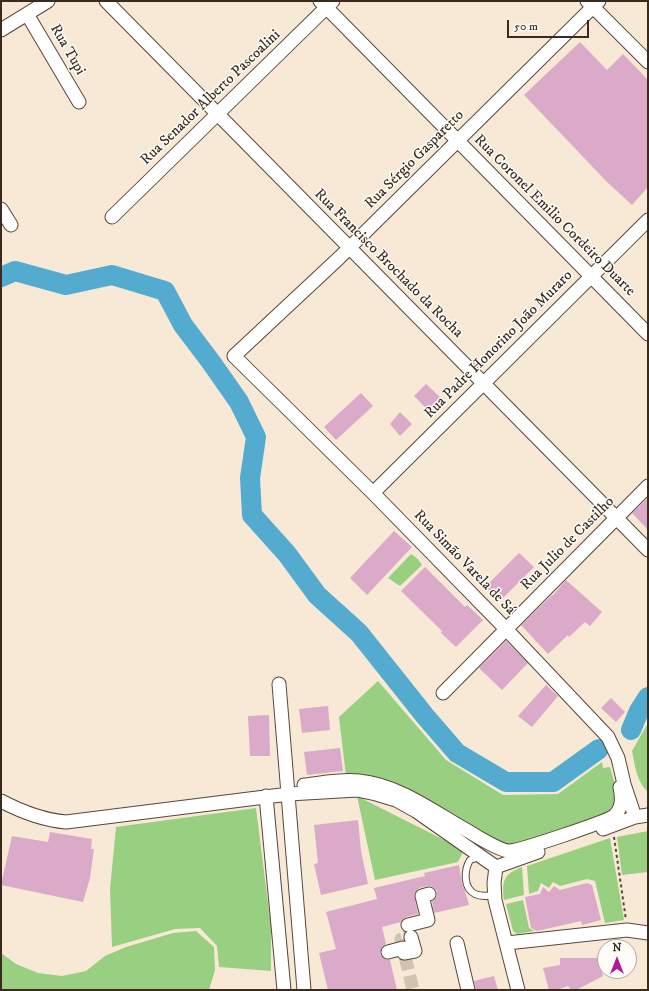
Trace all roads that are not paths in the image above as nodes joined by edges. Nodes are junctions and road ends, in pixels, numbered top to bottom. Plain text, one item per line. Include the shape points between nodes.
1 (48, 1) edge
2 (106, 1) edge
3 (326, 3) edge
4 (593, 3) edge
5 (27, 14) junction
6 (1, 30) edge
7 (648, 62) edge
8 (79, 102) dead end
9 (217, 114) junction
10 (458, 141) junction
11 (1, 210) edge
12 (112, 217) dead end
13 (648, 220) edge
14 (11, 225) dead end
15 (349, 248) junction
16 (592, 276) junction
17 (648, 334) edge
18 (234, 356) joint
19 (484, 384) junction
20 (648, 486) edge
21 (373, 493) junction
22 (616, 518) junction
23 (648, 550) edge
24 (506, 629) junction
25 (279, 684) dead end
26 (444, 693) dead end
27 (610, 752) dead end
28 (288, 790) junction
29 (266, 796) junction
30 (1, 801) edge
31 (642, 816) edge
32 (480, 857) junction
33 (496, 867) junction
34 (429, 894) dead end
35 (495, 895) junction
36 (648, 933) edge
37 (457, 943) dead end
38 (507, 943) junction
39 (388, 952) dead end
40 (284, 990) edge
41 (304, 990) edge
42 (468, 990) edge
43 (518, 990) edge

1 - 5 street
2 - 9 street, Rua Francisco Brochado da Rocha
3 - 9 street, Rua Senador Alberto Pascoalini
3 - 10 street, Rua Coronel Emilio Cordeiro Duarte
4 - 7 street
4 - 10 street, Rua Sérgio Gasparetto
5 - 6 street
5 - 8 street, Rua Tupi
9 - 12 street, Rua Senador Alberto Pascoalini
9 - 15 street, Rua Francisco Brochado da Rocha
10 - 15 street, Rua Sérgio Gasparetto
10 - 16 street, Rua Coronel Emilio Cordeiro Duarte
11 - 14 street
13 - 16 street, Rua Padre Honorino João Muraro
15 - 18 street, Rua Sérgio Gasparetto
15 - 19 street, Rua Francisco Brochado da Rocha
16 - 17 street, Rua Coronel Emilio Cordeiro Duarte
16 - 19 street, Rua Padre Honorino João Muraro
18 - 21 street, Rua Simão Varela de Sá
19 - 21 street, Rua Padre Honorino João Muraro
19 - 22 street, Rua Francisco Brochado da Rocha
20 - 22 street, Rua Julio de Castilho
21 - 24 street, Rua Simão Varela de Sá
22 - 23 street, Rua Francisco Brochado da Rocha
22 - 24 street, Rua Julio de Castilho
24 - 26 street, Rua Julio de Castilho
24 - 31 street, Rua Simão Varela de Sá via 608,737 618,758 624,784
25 - 28 street
27 - 28 street via 622,798 614,816 548,841 508,851 396,790 369,782 346,780
28 - 29 street
28 - 32 street via 357,790 389,798 416,811
28 - 41 street
29 - 30 street via 66,822 37,817
29 - 40 street
31 - 33 street
32 - 33 street
32 - 35 lane via 470,860 467,865 465,877 469,889 481,896
33 - 35 street
34 - 39 street via 422,896 428,920 410,931 415,951
35 - 38 street
36 - 38 street via 627,930
37 - 42 street
38 - 43 street

